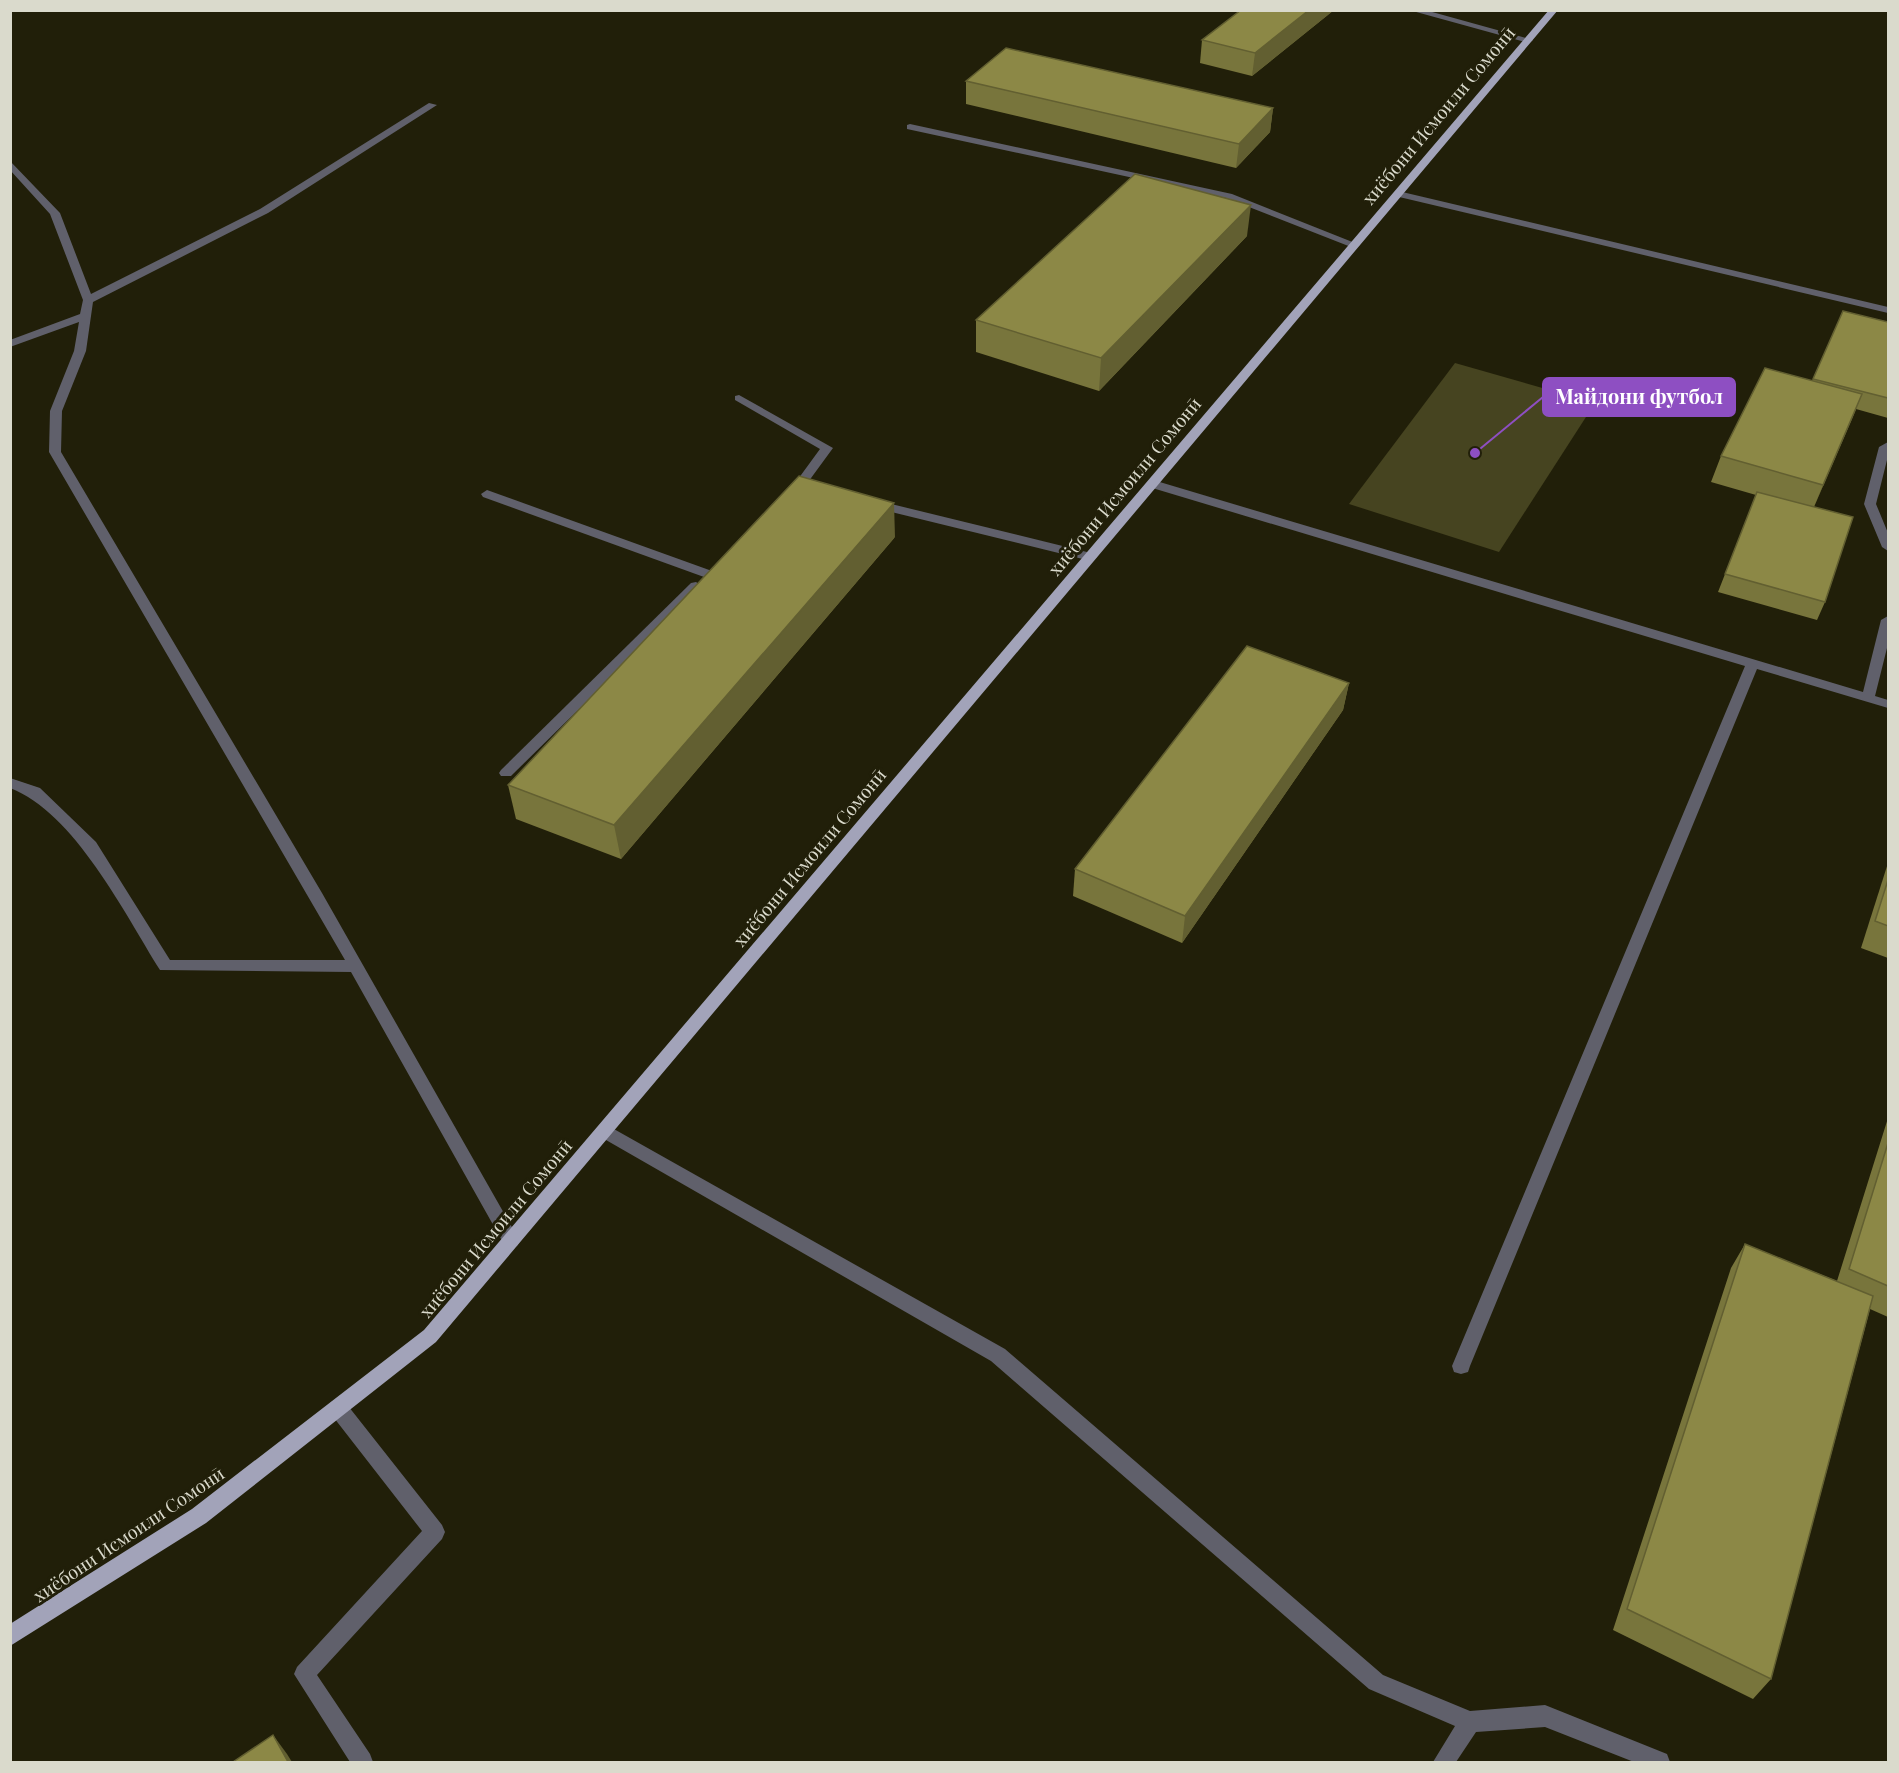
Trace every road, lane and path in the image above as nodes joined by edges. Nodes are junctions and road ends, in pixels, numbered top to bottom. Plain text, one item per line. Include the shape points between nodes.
1 (1413, 10) edge
2 (1554, 10) edge
3 (1529, 40) junction
4 (432, 105) dead end
5 (910, 127) dead end
6 (10, 164) edge
7 (1398, 195) junction
8 (1355, 245) junction
9 (88, 300) junction
10 (1888, 310) edge
11 (86, 316) junction
12 (10, 344) edge
13 (739, 398) dead end
14 (1888, 446) edge
15 (1154, 484) junction
16 (800, 489) edge
17 (487, 494) dead end
18 (866, 502) edge
19 (1888, 547) edge
20 (1091, 557) junction
21 (1888, 620) edge
22 (1753, 663) junction
23 (1868, 698) junction
24 (1888, 704) edge
25 (506, 773) dead end
26 (10, 783) edge
27 (356, 966) junction
28 (605, 1131) junction
29 (512, 1241) junction
30 (1461, 1366) dead end
31 (338, 1408) junction
32 (10, 1636) edge
33 (1470, 1722) junction
34 (362, 1762) edge
35 (1444, 1762) edge
36 (1659, 1762) edge

1 - 3 street
2 - 3 main road, хиёбони Исмоили Сомонӣ
3 - 7 main road, хиёбони Исмоили Сомонӣ
4 - 9 street via 264,211
5 - 8 street via 1229,196
6 - 9 street via 55,213
7 - 8 main road, хиёбони Исмоили Сомонӣ
7 - 10 street
8 - 15 main road, хиёбони Исмоили Сомонӣ
9 - 11 street
11 - 12 street
11 - 27 street via 80,351 56,411 56,452
13 - 16 street via 827,448
14 - 19 street via 1870,504
15 - 20 main road, хиёбони Исмоили Сомонӣ
15 - 22 street
17 - 25 street via 712,570
18 - 20 street
20 - 28 main road, хиёбони Исмоили Сомонӣ
21 - 23 street
22 - 23 street
22 - 30 street
23 - 24 street
26 - 27 street via 35,792 91,846 166,966
27 - 29 street
28 - 29 main road, хиёбони Исмоили Сомонӣ
28 - 33 street via 998,1354 1376,1682
29 - 31 main road, хиёбони Исмоили Сомонӣ via 430,1336
31 - 32 main road, хиёбони Исмоили Сомонӣ via 199,1516
31 - 34 street via 435,1532 304,1674
33 - 35 street
33 - 36 street via 1545,1716

